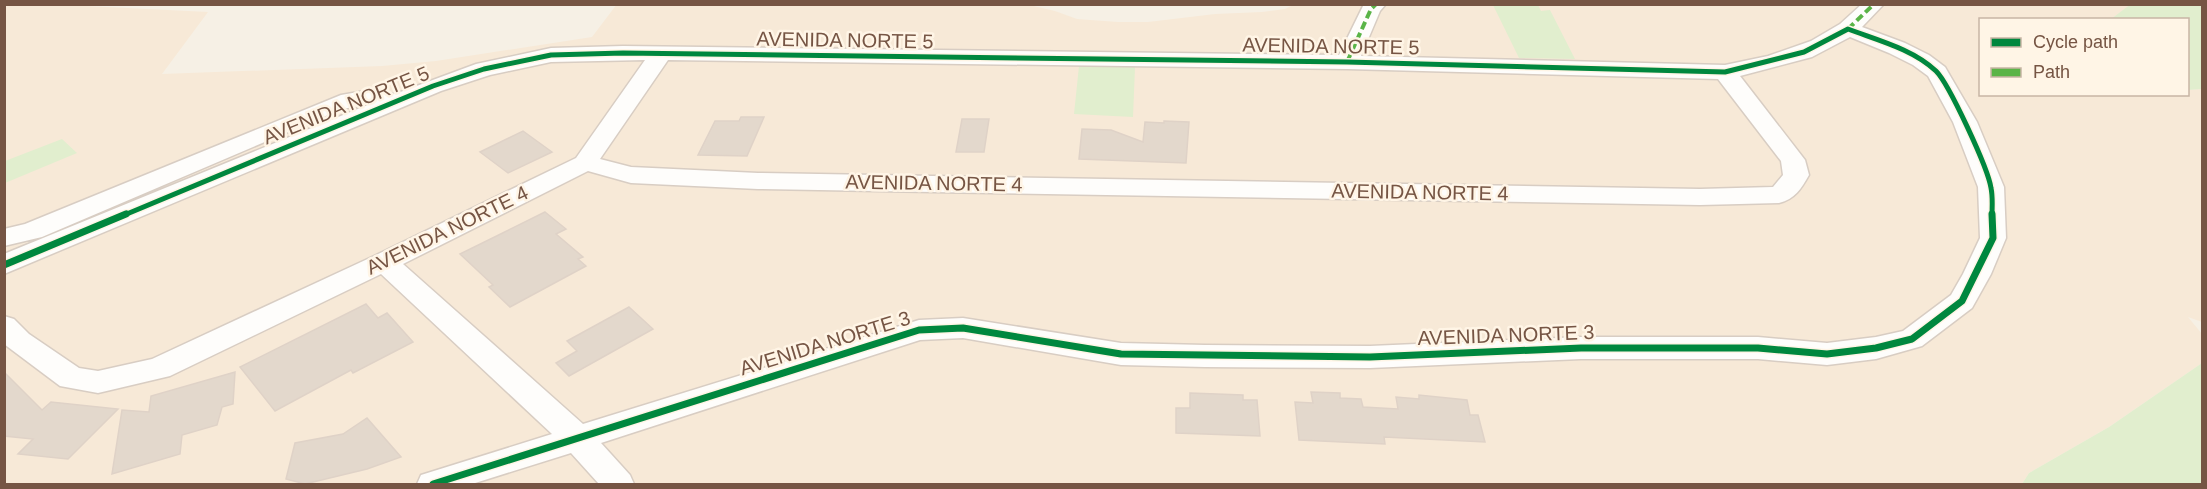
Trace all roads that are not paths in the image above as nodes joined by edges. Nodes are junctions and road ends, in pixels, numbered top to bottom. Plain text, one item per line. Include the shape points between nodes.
1 (1376, 4) edge
2 (1874, 4) edge
3 (1848, 29) junction
4 (660, 55) junction
5 (1347, 62) junction
6 (1725, 72) junction
7 (393, 101) junction
8 (585, 163) junction
9 (4, 238) edge
10 (384, 262) junction
11 (4, 265) edge
12 (4, 326) edge
13 (576, 438) junction
14 (433, 484) edge
15 (618, 484) edge

1 - 5 street
2 - 3 street
3 - 6 street via 1825,45 1782,61
3 - 13 street, AVENIDA NORTE 3 via 1913,56 1937,72 1965,122 1991,187 1993,238 1977,274 1962,301 1912,339 1827,354 1758,348 1581,348 1370,357 1228,356 1121,354 963,328 919,330
4 - 5 street, AVENIDA NORTE 5
4 - 7 street, AVENIDA NORTE 5 via 551,55 484,69
4 - 8 street
5 - 6 street, AVENIDA NORTE 5
6 - 8 street, AVENIDA NORTE 4 via 1793,160 1796,175 1779,195 1688,197 758,181 631,175
7 - 9 street via 364,96 334,104 33,231
7 - 11 street, AVENIDA NORTE 5
8 - 10 street, AVENIDA NORTE 4
10 - 12 street, AVENIDA NORTE 4 via 159,368 98,382 71,378
10 - 13 street
13 - 14 street, AVENIDA NORTE 3
13 - 15 street

